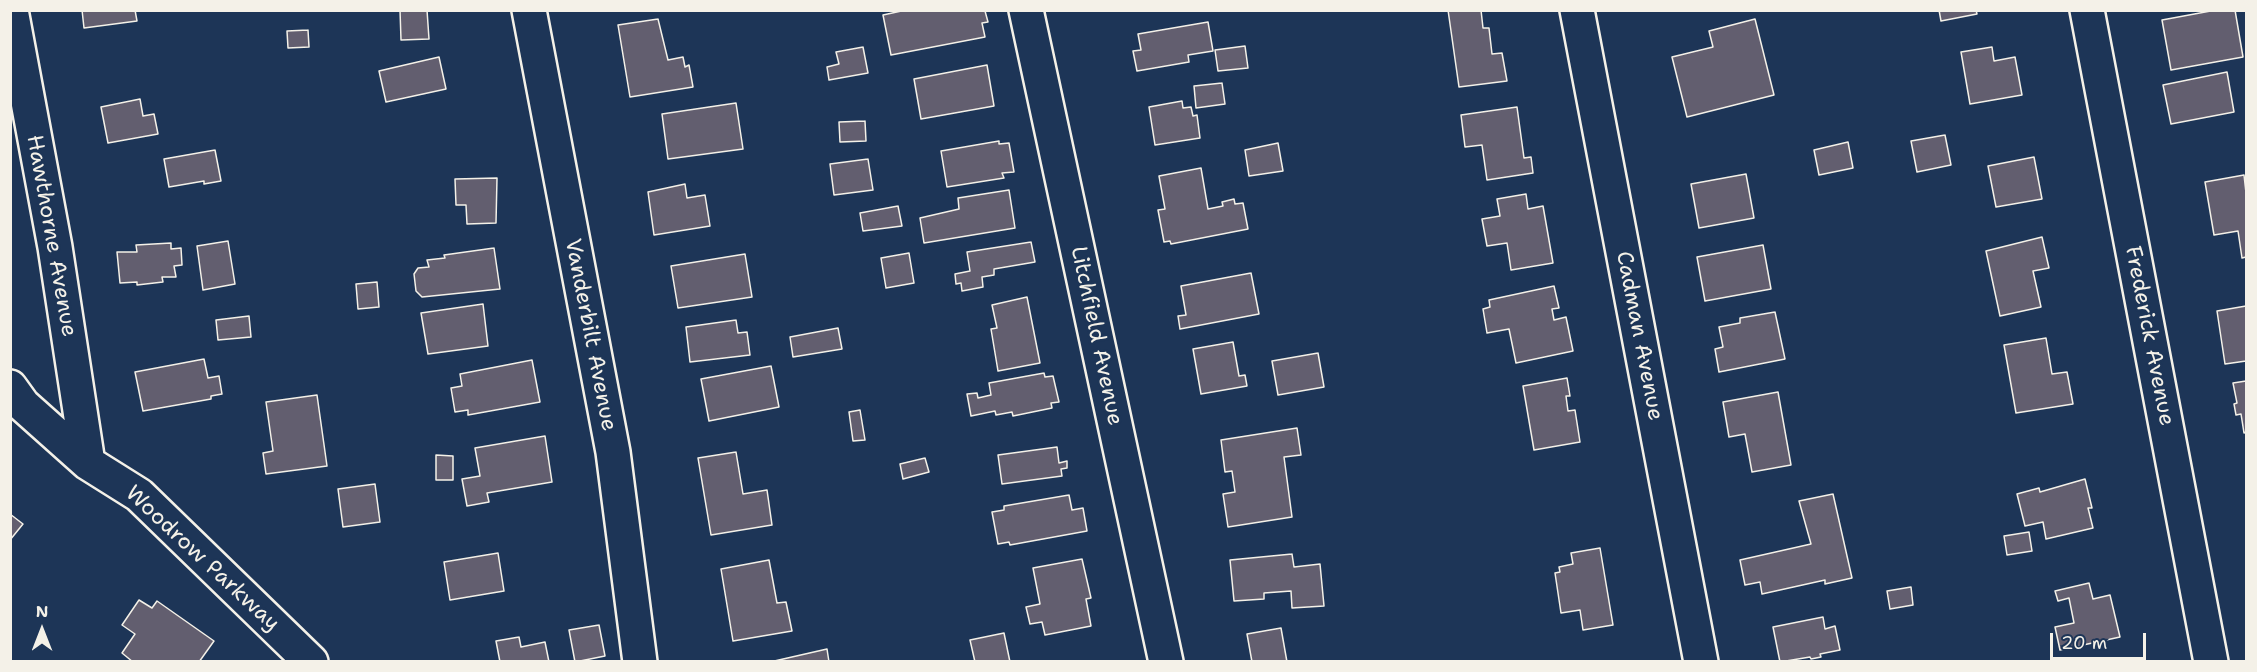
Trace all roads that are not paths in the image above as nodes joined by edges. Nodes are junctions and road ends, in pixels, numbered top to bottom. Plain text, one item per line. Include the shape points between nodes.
1 (11, 10) edge
2 (529, 10) edge
3 (1026, 10) edge
4 (1577, 10) edge
5 (2086, 10) edge
6 (10, 387) edge
7 (88, 463) junction
8 (311, 662) edge
9 (640, 662) edge
10 (1166, 662) edge
11 (1701, 662) edge
12 (2211, 662) edge

1 - 7 street, Hawthorne Avenue via 55,248
2 - 9 street, Vanderbilt Avenue via 613,452
3 - 10 street, Litchfield Avenue
4 - 11 street, Cadman Avenue
5 - 12 street, Frederick Avenue
6 - 7 street, Woodrow Parkway via 23,405
7 - 8 street, Woodrow Parkway via 139,495

